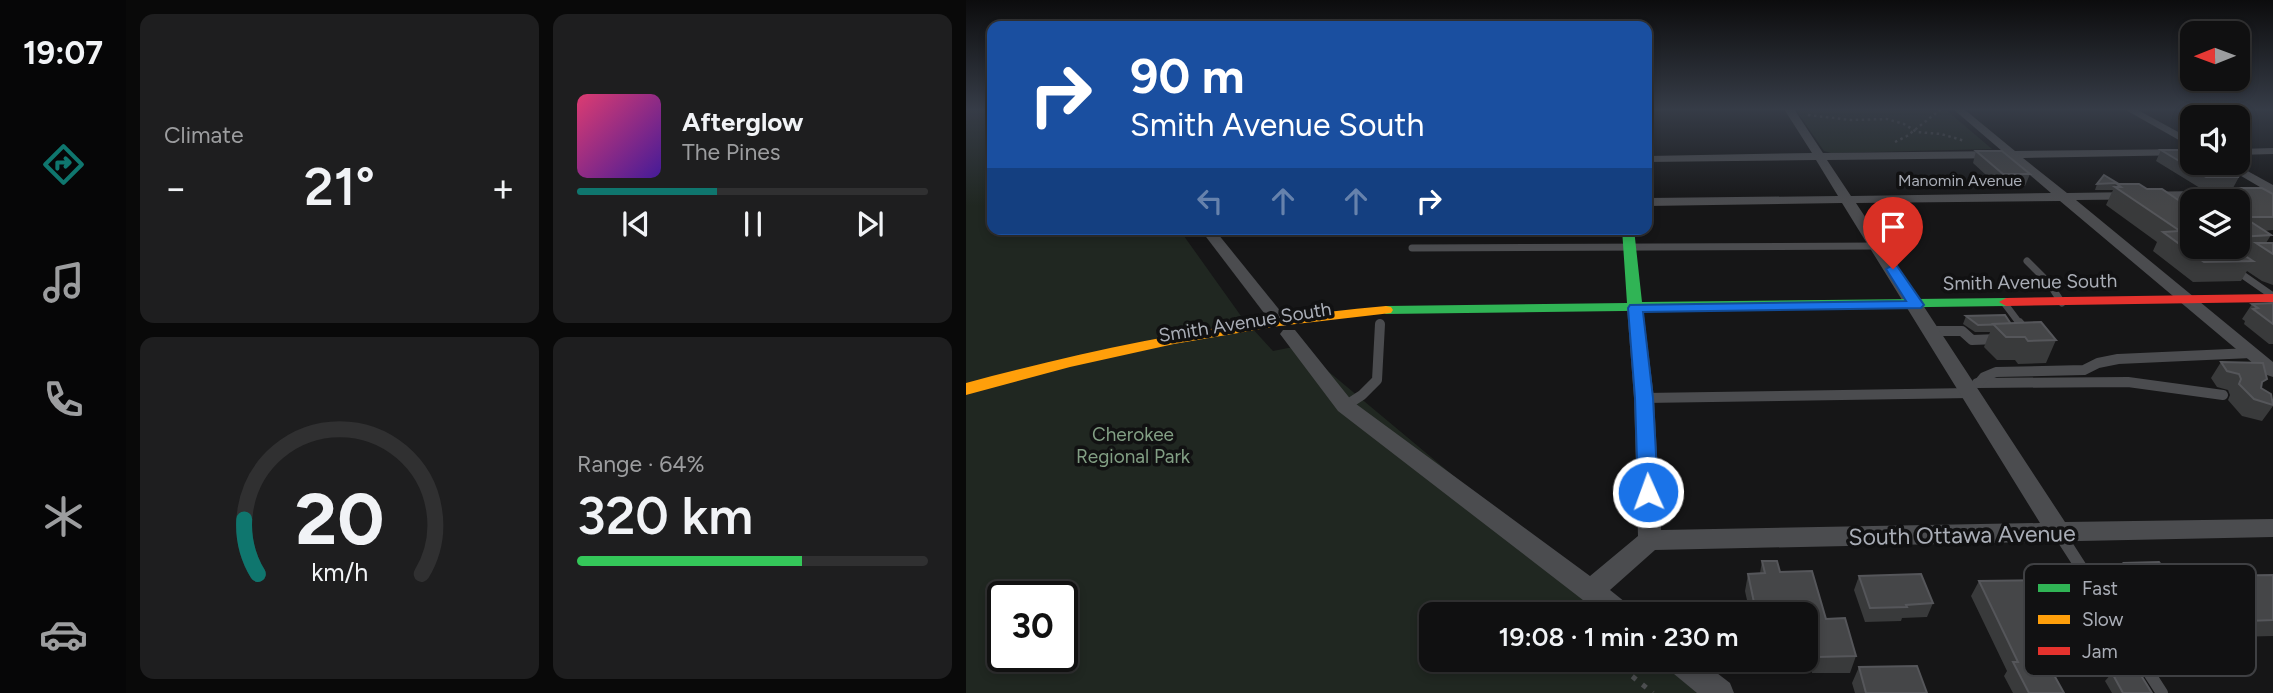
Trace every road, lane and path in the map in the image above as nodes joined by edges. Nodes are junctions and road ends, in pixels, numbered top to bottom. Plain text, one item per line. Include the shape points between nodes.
1 (1809, 141) edge
2 (1893, 141) edge
3 (1998, 141) edge
4 (1888, 144) dead end
5 (2273, 151) edge
6 (2180, 152) edge
7 (2250, 152) edge
8 (2014, 154) junction
9 (1819, 157) junction
10 (1652, 159) edge
11 (2245, 175) edge
12 (2273, 192) edge
13 (2066, 197) junction
14 (1847, 199) junction
15 (1652, 202) edge
16 (1212, 235) edge
17 (1628, 235) edge
18 (1877, 246) junction
19 (1412, 248) dead end
20 (1629, 249) junction
21 (2027, 261) dead end
22 (2222, 261) edge
23 (2273, 297) edge
24 (2188, 300) junction
25 (2005, 303) junction
26 (2062, 303) junction
27 (1916, 305) junction
28 (1635, 308) junction
29 (1535, 310) junction
30 (1380, 324) junction
31 (1284, 328) junction
32 (1933, 331) junction
33 (1238, 334) junction
34 (2024, 338) edge
35 (2011, 339) edge
36 (2252, 353) junction
37 (2273, 371) edge
38 (1972, 386) junction
39 (966, 389) edge
40 (2223, 395) dead end
41 (1644, 398) junction
42 (966, 403) edge
43 (1345, 406) junction
44 (2273, 528) edge
45 (2059, 533) junction
46 (1650, 540) junction
47 (2079, 564) edge
48 (1591, 591) junction
49 (1605, 602) edge
50 (1627, 672) edge
51 (1693, 672) edge
52 (2151, 676) edge
53 (1653, 693) edge
54 (1720, 693) edge
55 (2162, 693) edge

1 - 9 street
2 - 4 path
3 - 8 street
5 - 7 street
6 - 8 street
8 - 9 street
8 - 13 street
9 - 10 street
9 - 14 street
11 - 12 street
12 - 13 street, Manomin Avenue
13 - 14 street, Manomin Avenue
13 - 24 street
14 - 15 street, Manomin Avenue
14 - 18 street
16 - 31 street
17 - 20 main road
18 - 20 lane
18 - 27 street
19 - 20 lane
20 - 28 main road
21 - 26 lane
22 - 23 lane
23 - 24 main road, Smith Avenue South
24 - 26 main road, Smith Avenue South
24 - 36 street
25 - 26 main road, Smith Avenue South
25 - 27 main road, Smith Avenue South
25 - 34 lane via 2029,335
27 - 28 main road, Smith Avenue South
27 - 32 street
28 - 29 main road, Smith Avenue South
28 - 41 street
29 - 30 main road, Smith Avenue South
29 - 31 main road, Smith Avenue South via 1391,311
30 - 31 main road, Smith Avenue South
30 - 43 lane via 1377,380
31 - 33 main road, Smith Avenue South
31 - 43 street
32 - 35 lane via 1962,331 1972,340
32 - 38 street
33 - 39 main road, Smith Avenue South via 1069,360
33 - 42 main road, Smith Avenue South
36 - 37 street
36 - 38 lane via 2118,359 2084,370 1996,372
38 - 40 lane via 2128,382
38 - 41 lane
38 - 45 street
41 - 46 street
43 - 48 street
44 - 45 street, South Ottawa Avenue
45 - 46 street, South Ottawa Avenue
45 - 47 lane
46 - 48 street
48 - 49 street
50 - 53 path
51 - 54 street
52 - 55 lane

